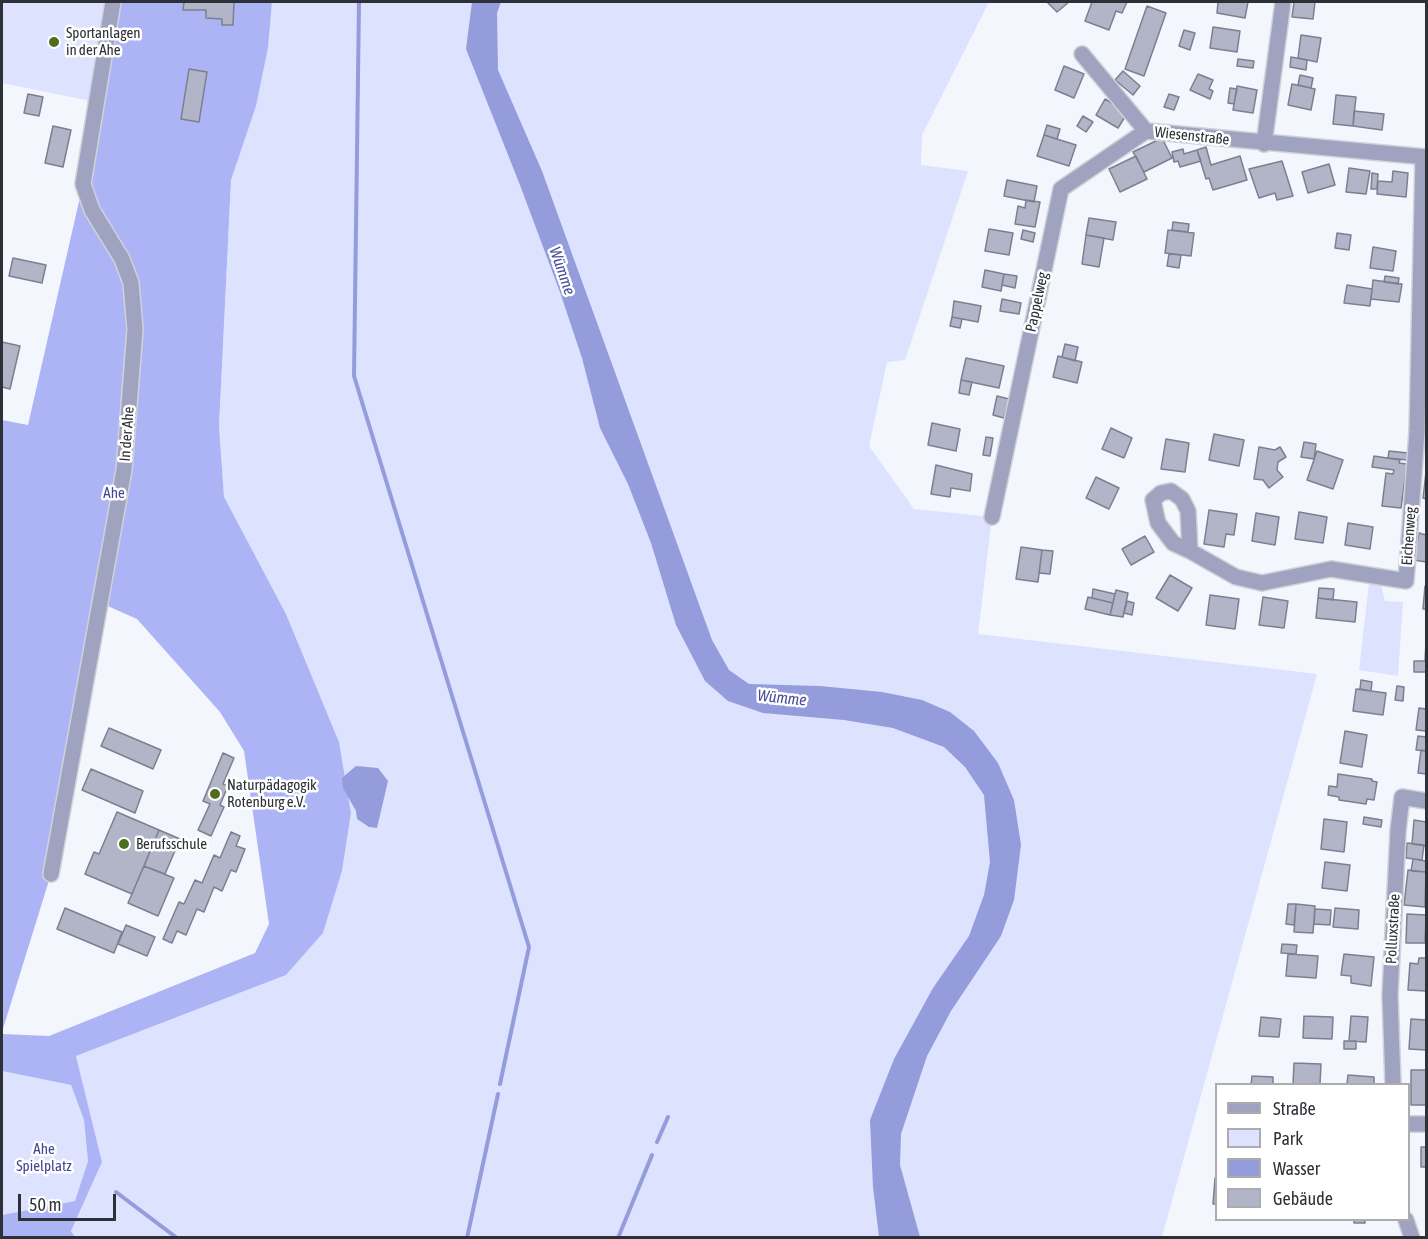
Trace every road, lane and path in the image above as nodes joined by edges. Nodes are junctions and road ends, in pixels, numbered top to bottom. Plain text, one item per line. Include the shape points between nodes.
1 (113, 2) edge
2 (1282, 2) edge
3 (1082, 54) dead end
4 (1146, 130) junction
5 (1264, 144) junction
6 (1425, 157) edge
7 (992, 517) dead end
8 (1190, 551) dead end
9 (1426, 801) edge
10 (51, 874) dead end
11 (1393, 1083) edge
12 (1410, 1124) edge
13 (1426, 1124) edge
14 (1406, 1221) edge
15 (1406, 1221) edge
16 (1406, 1238) edge
17 (1412, 1238) edge

1 - 10 street, In der Ahe via 83,184 92,210 122,259 131,283 135,329 124,470
2 - 5 street
3 - 4 street, Wiesenstraße
4 - 5 street, Wiesenstraße
4 - 7 street, Pappelweg via 1061,189
5 - 6 street, Wiesenstraße
6 - 8 street, Eichenweg via 1418,432 1406,581 1331,569 1262,583 1236,577
9 - 11 street, Polluxstraße via 1402,797 1390,995
12 - 13 street
14 - 16 street
15 - 17 street

